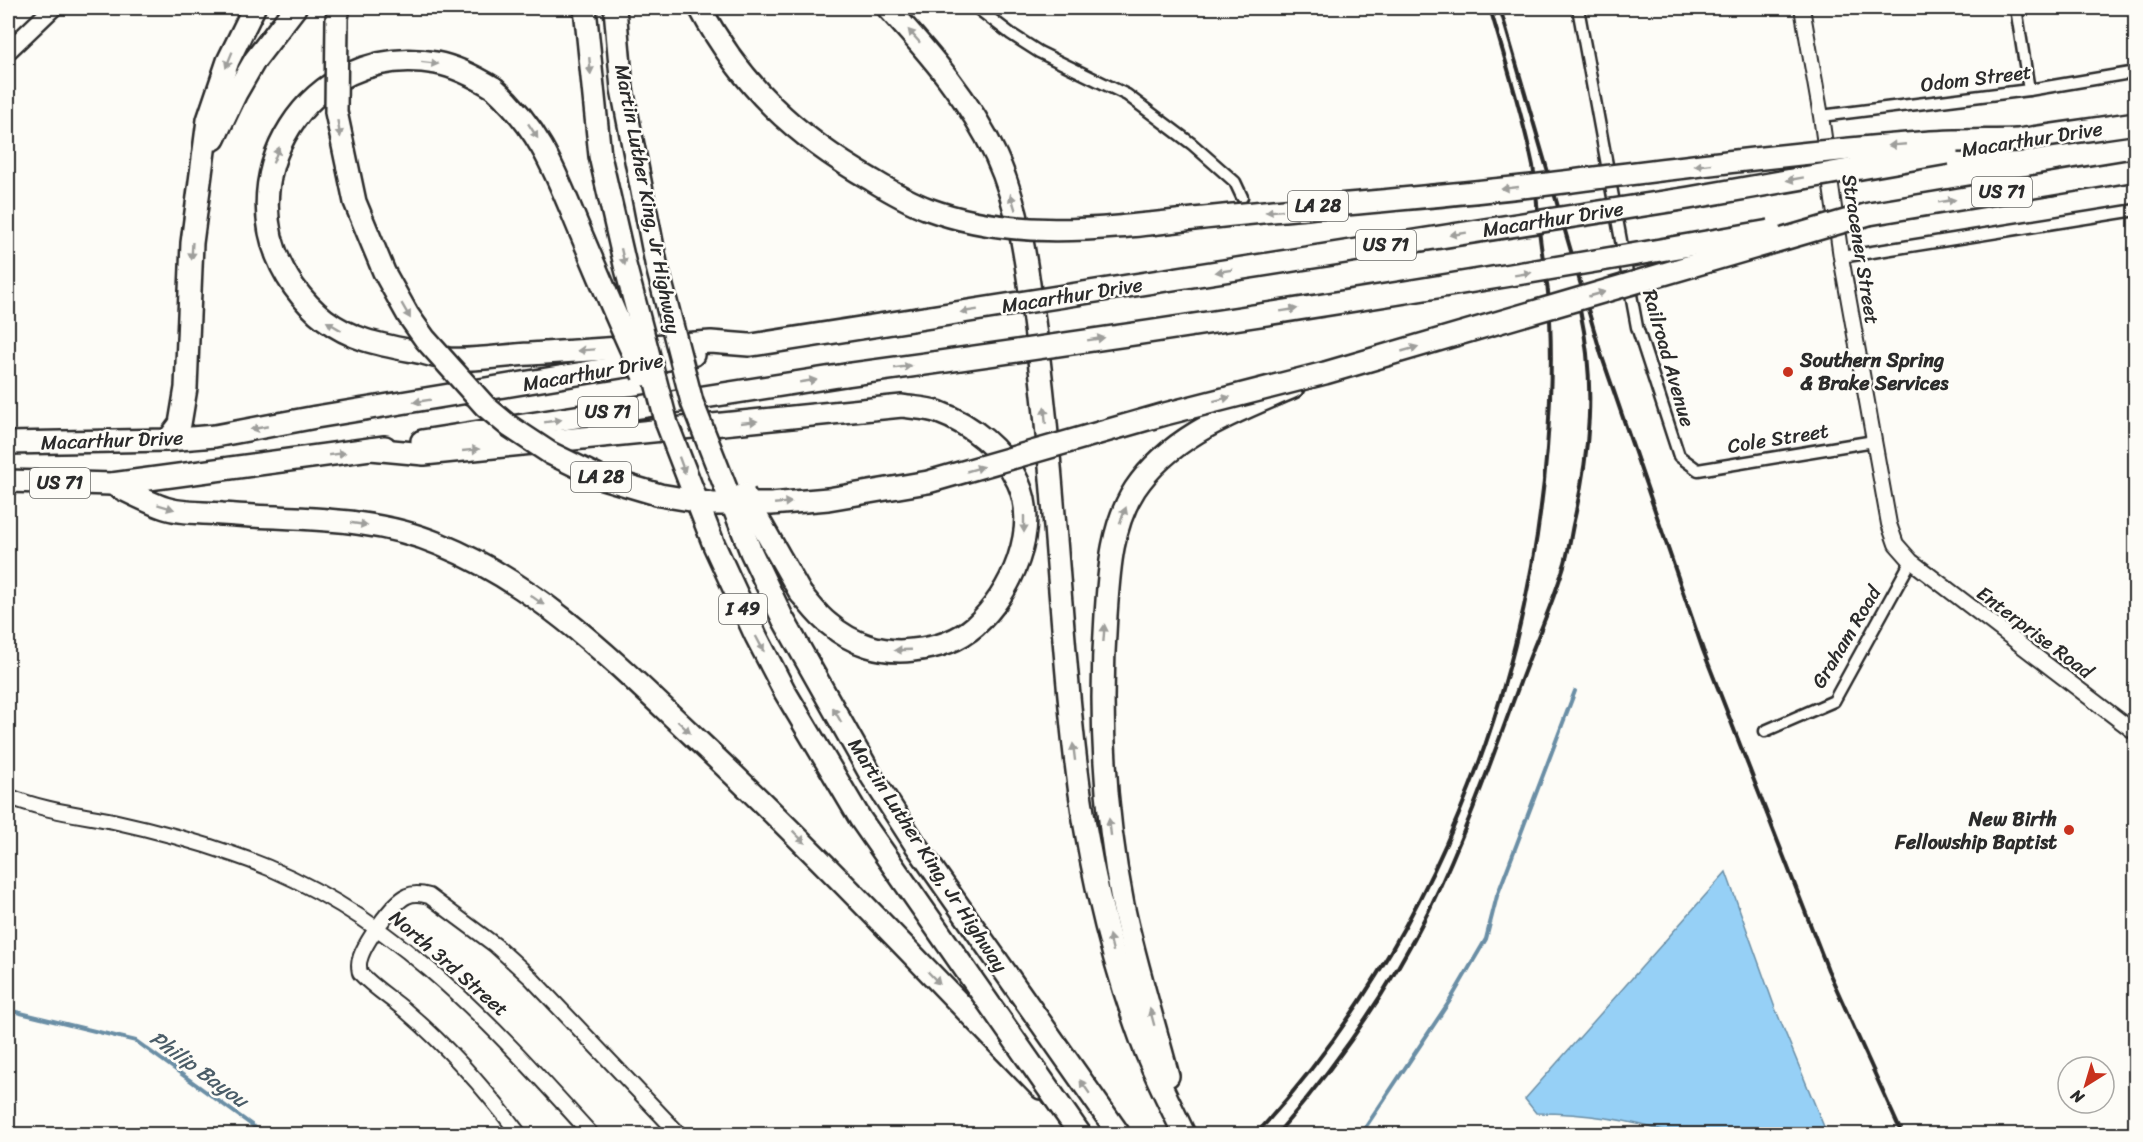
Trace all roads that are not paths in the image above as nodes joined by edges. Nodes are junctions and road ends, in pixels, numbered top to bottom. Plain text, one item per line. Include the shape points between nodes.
1 (53, 8) edge
2 (255, 8) edge
3 (296, 8) edge
4 (339, 8) edge
5 (585, 8) edge
6 (615, 8) edge
7 (700, 8) edge
8 (888, 8) edge
9 (977, 8) edge
10 (1578, 8) edge
11 (1802, 8) edge
12 (2016, 8) edge
13 (8, 51) edge
14 (2136, 72) edge
15 (2029, 90) junction
16 (1821, 116) junction
17 (2136, 123) edge
18 (2019, 140) junction
19 (203, 160) junction
20 (2136, 170) edge
21 (1242, 197) dead end
22 (2136, 210) edge
23 (1869, 214) junction
24 (1841, 257) junction
25 (751, 345) junction
26 (1325, 373) junction
27 (692, 402) junction
28 (668, 424) junction
29 (168, 440) junction
30 (1874, 441) junction
31 (8, 443) edge
32 (371, 449) junction
33 (1690, 465) joint
34 (8, 481) edge
35 (112, 484) junction
36 (1911, 561) junction
37 (1765, 731) dead end
38 (2136, 733) edge
39 (8, 796) edge
40 (378, 929) junction
41 (1075, 1126) edge
42 (519, 1134) edge
43 (591, 1134) edge
44 (679, 1134) edge
45 (1119, 1134) edge
46 (1184, 1134) edge

1 - 13 main road
2 -> 19 highway via 221,81 208,120
3 - 19 highway via 250,68
4 -> 26 highway, LA 28, bridge via 336,112 355,202 384,272 424,339 485,406 550,453 599,477 660,495 714,504 771,504 876,493
5 -> 28 highway, Martin Luther King, Jr Highway / I 49, bridge via 600,156 643,338
6 - 27 highway, Martin Luther King, Jr Highway / I 49, bridge via 630,130 656,263
18 -> 7 highway, LA 28, bridge via 1923,142 1119,228 1011,229 927,209 816,145 755,89
46 -> 8 highway via 1143,1044 1114,958 1095,878 1074,747 1042,382 1020,227 997,157 977,120 923,46
9 - 21 street via 1039,51 1127,95 1235,182
10 - 33 street, Railroad Avenue via 1637,327 1679,456
11 - 16 street, Stracener Street
12 - 15 street
14 - 15 street, Odom Street
15 - 16 street, Odom Street
16 - 24 street, Stracener Street
17 - 18 highway, Macarthur Drive / US 71
18 -> 25 highway, Macarthur Drive / US 71, bridge via 1689,198
19 -> 29 highway via 192,243 186,388 180,423
23 -> 20 highway, Macarthur Drive / US 71
22 - 24 street
26 -> 23 highway, LA 28, bridge
32 -> 23 highway, Macarthur Drive / US 71, bridge via 1367,298
24 - 30 street, Stracener Street
25 -> 28 highway, bridge via 711,342 449,359 364,340 344,331 314,311 289,279 271,240 268,180 292,123 325,89 365,68 391,62 436,63 494,88 527,122 551,162 628,343
25 -> 29 highway, Macarthur Drive / US 71 via 215,436
46 -> 26 highway, bridge via 1132,945 1111,832 1102,751 1102,698 1112,548 1136,489 1148,472 1183,440
32 -> 27 highway, bridge via 424,454 902,406 936,411 985,439 1003,457 1019,483 1024,533 1016,567 996,604 974,627 931,648 902,652 876,649 849,638 828,624 801,594
45 -> 27 highway, Martin Luther King, Jr Highway / I 49, bridge via 915,844 873,777 778,609 751,552
28 -> 41 highway, Martin Luther King, Jr Highway / I 49, bridge via 699,508 756,636 812,738 861,820
29 - 31 highway, Macarthur Drive / US 71
30 - 33 street, Cole Street via 1698,470
30 - 36 street, Stracener Street via 1889,524 1896,544
35 -> 32 highway, Macarthur Drive / US 71
34 - 35 highway, Macarthur Drive / US 71
35 -> 41 highway, bridge via 167,509 362,524 400,532 438,543 529,594 598,646 758,796
36 - 37 street, Graham Road via 1834,701
36 - 38 street, Enterprise Road
39 - 40 street, North 3rd Street via 66,813 158,831 237,855 316,890
40 - 42 street via 358,963 360,973 446,1047
40 - 43 street, North 3rd Street via 415,956 483,1017
40 - 44 street via 408,895 429,896 444,905 530,977

